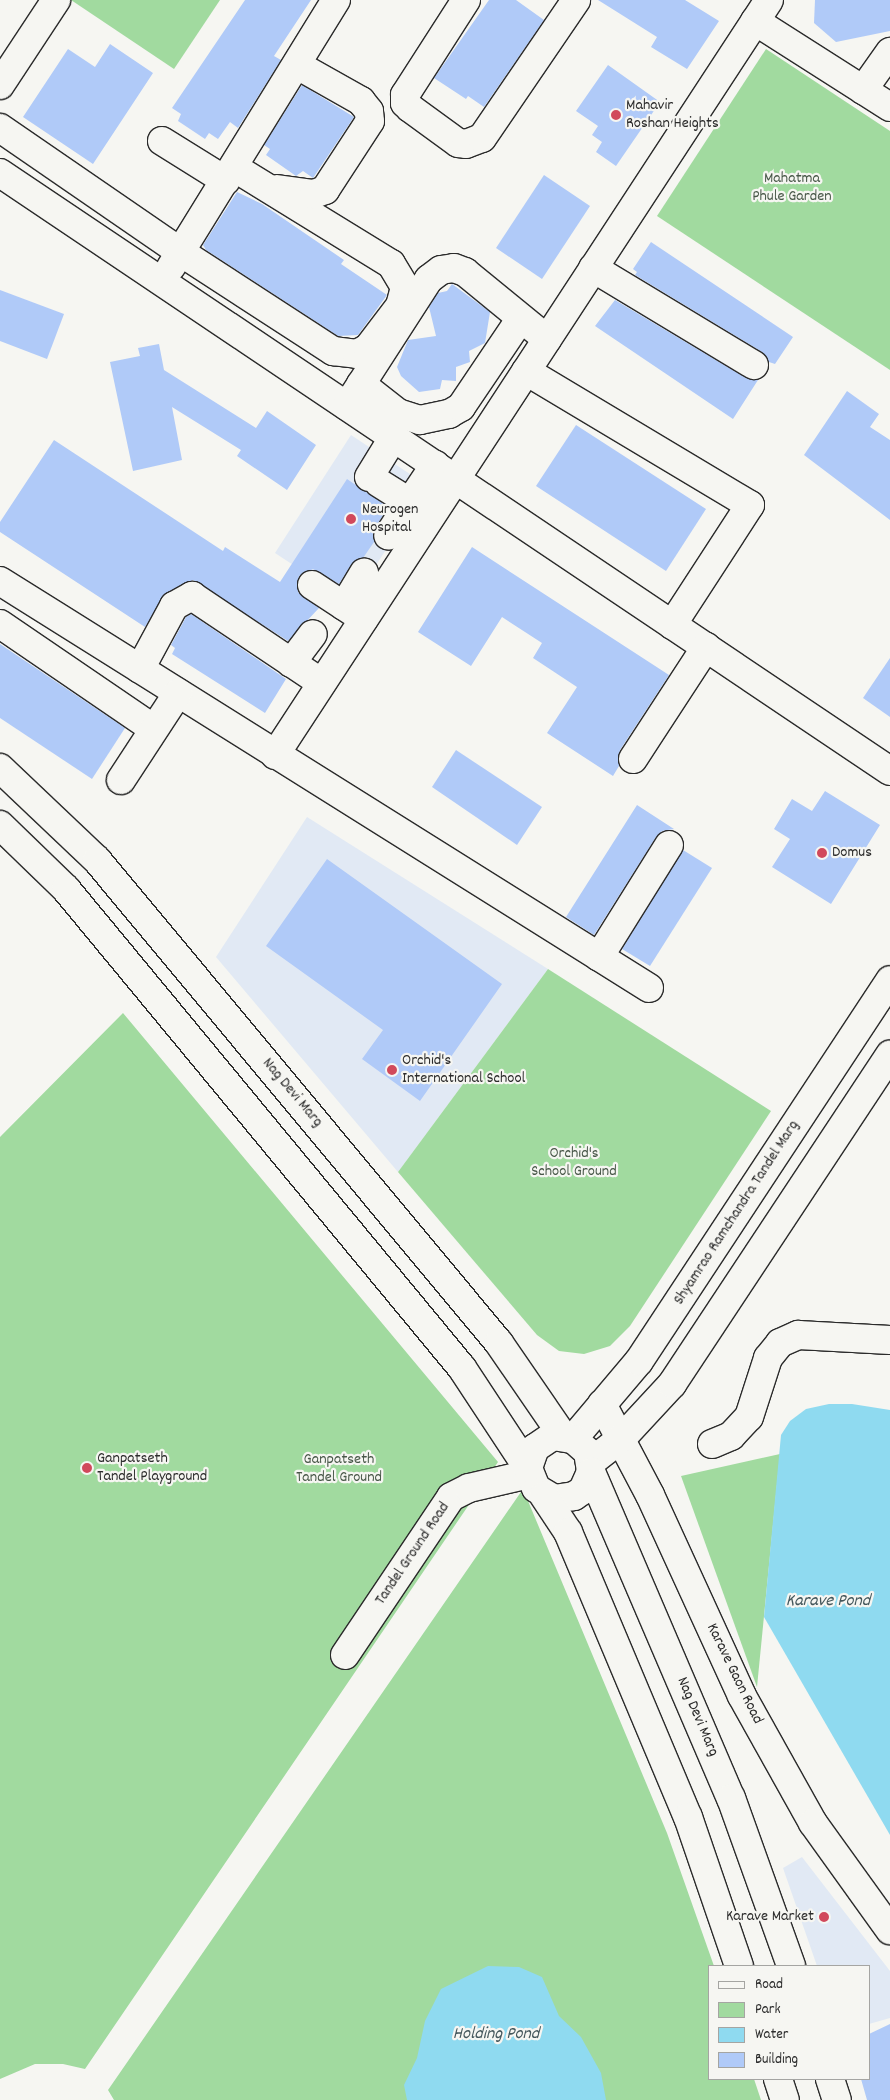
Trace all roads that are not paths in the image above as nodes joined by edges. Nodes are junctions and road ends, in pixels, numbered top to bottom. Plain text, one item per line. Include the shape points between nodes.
1 (56, 0) edge
2 (336, 0) edge
3 (466, 0) edge
4 (576, 0) edge
5 (762, 11) edge
6 (890, 52) edge
7 (297, 65) junction
8 (0, 85) edge
9 (863, 90) junction
10 (890, 107) edge
11 (0, 128) edge
12 (162, 141) dead end
13 (0, 174) edge
14 (230, 174) junction
15 (268, 188) junction
16 (179, 251) junction
17 (593, 268) junction
18 (162, 281) junction
19 (521, 318) junction
20 (547, 339) junction
21 (754, 365) dead end
22 (526, 371) junction
23 (354, 395) junction
24 (393, 438) junction
25 (445, 472) junction
26 (410, 502) junction
27 (388, 536) dead end
28 (364, 573) dead end
29 (0, 581) edge
30 (312, 585) dead end
31 (354, 612) junction
32 (0, 624) edge
33 (672, 625) junction
34 (313, 634) dead end
35 (706, 647) junction
36 (291, 663) junction
37 (140, 669) junction
38 (322, 683) junction
39 (178, 693) junction
40 (154, 729) junction
41 (275, 755) junction
42 (633, 759) dead end
43 (0, 768) edge
44 (890, 771) edge
45 (121, 780) dead end
46 (0, 825) edge
47 (669, 845) dead end
48 (599, 957) junction
49 (890, 980) edge
50 (649, 988) dead end
51 (890, 1055) edge
52 (890, 1340) edge
53 (602, 1404) junction
54 (568, 1437) junction
55 (622, 1438) junction
56 (712, 1444) dead end
57 (591, 1467) junction
58 (534, 1479) junction
59 (345, 1655) dead end
60 (890, 1930) edge
61 (739, 1965) edge
62 (791, 1965) edge
63 (778, 2080) edge
64 (830, 2080) edge
65 (786, 2100) edge
66 (838, 2100) edge

1 - 8 street
2 - 7 street
3 - 4 street via 405,95 405,103 458,143 466,144 482,138
5 - 9 street
5 - 17 street
6 - 9 street
7 - 14 street
7 - 15 street via 361,101 369,111 370,120 325,190 314,194
9 - 10 street
11 - 16 street
12 - 14 street
13 - 18 street
14 - 15 street
14 - 16 street
15 - 16 street via 391,264 396,272 405,287 400,306 368,348 357,354 332,351
16 - 18 street
17 - 20 street
17 - 21 street
18 - 23 street
19 - 20 street
19 - 23 street via 461,407 449,414 420,420
19 - 23 street via 464,272 454,268 441,270 429,279
20 - 22 street
22 - 25 street
22 - 33 street via 750,505
23 - 24 street
24 - 25 street
24 - 26 street via 374,480
25 - 26 street
25 - 31 street
25 - 33 street
26 - 27 street
28 - 31 street
29 - 37 street
30 - 31 street
31 - 38 street
32 - 40 street
33 - 35 street
34 - 36 street
35 - 42 street
35 - 44 street
36 - 37 street via 192,596 174,606
36 - 38 street
37 - 39 street
38 - 41 street
39 - 40 street
39 - 41 street
40 - 45 street
41 - 48 street
43 - 54 street, Nag Devi Marg via 97,860 499,1343
46 - 58 street via 66,889 462,1368
47 - 48 street
48 - 50 street
49 - 53 street, Shyamrao Ramchandra Tandel Marg via 639,1362
51 - 55 street via 672,1384
52 - 56 street via 798,1335 780,1343 768,1358 748,1416 731,1436
53 - 54 street, Shyamrao Ramchandra Tandel Marg
53 - 55 street, Karave Gaon Road
54 - 57 street via 588,1452
54 - 58 street via 553,1436 535,1448
55 - 57 street
55 - 60 street, Karave Gaon Road via 742,1696 813,1823
57 - 58 street via 583,1490 574,1496 554,1499
57 - 62 street, Nag Devi Marg via 731,1798
58 - 59 street, Tandel Ground Road via 469,1488 451,1497
58 - 61 street via 568,1532 688,1817
63 - 65 street
64 - 66 street

